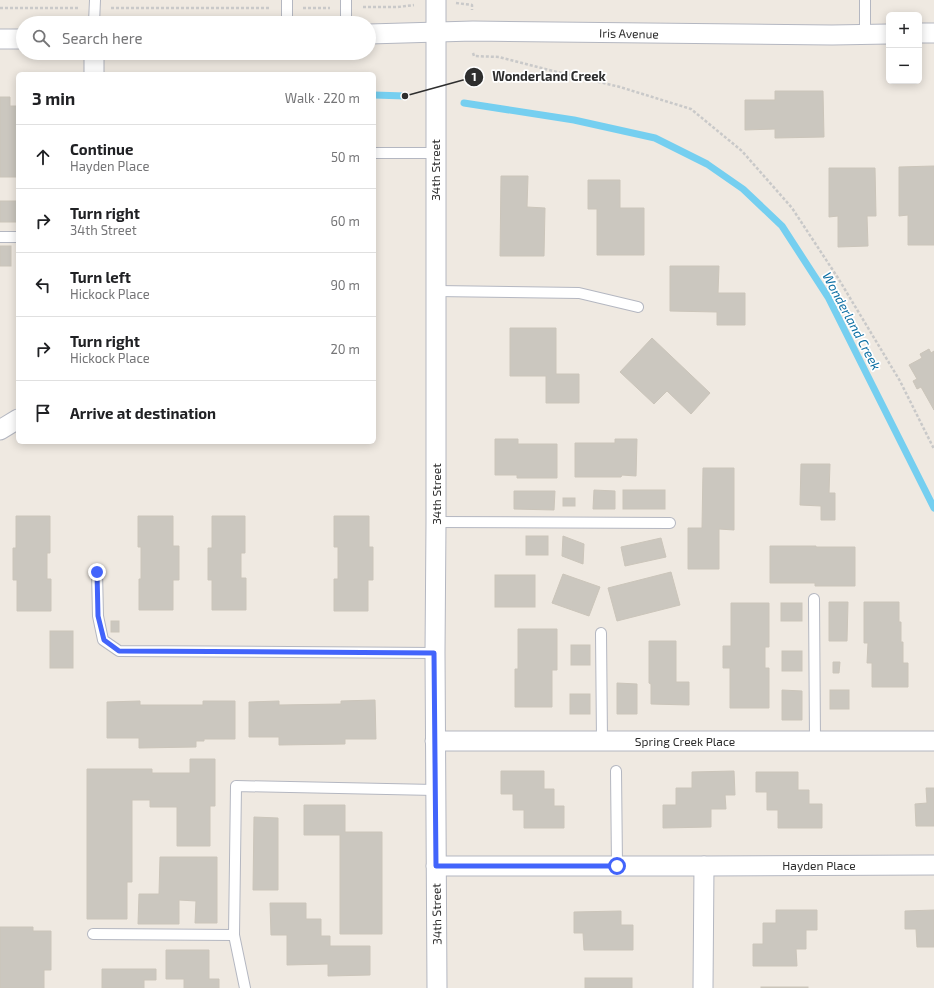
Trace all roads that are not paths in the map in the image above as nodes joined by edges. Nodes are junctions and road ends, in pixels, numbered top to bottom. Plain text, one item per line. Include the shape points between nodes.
1 (865, 0) edge
2 (436, 1) edge
3 (95, 4) edge
4 (288, 4) edge
5 (346, 4) edge
6 (94, 16) edge
7 (288, 16) edge
8 (346, 16) edge
9 (436, 33) junction
10 (934, 33) edge
11 (376, 34) edge
12 (886, 34) edge
13 (922, 34) edge
14 (865, 35) junction
15 (0, 39) edge
16 (16, 39) edge
17 (94, 60) edge
18 (94, 72) edge
19 (435, 153) junction
20 (376, 154) edge
21 (0, 236) edge
22 (16, 237) edge
23 (436, 291) junction
24 (638, 307) dead end
25 (16, 420) edge
26 (0, 430) edge
27 (436, 522) junction
28 (670, 523) dead end
29 (97, 572) dead end
30 (814, 599) dead end
31 (601, 633) dead end
32 (434, 653) junction
33 (435, 741) junction
34 (602, 741) junction
35 (815, 741) junction
36 (934, 741) edge
37 (616, 771) dead end
38 (435, 790) junction
39 (934, 865) edge
40 (436, 866) junction
41 (617, 866) junction
42 (704, 866) junction
43 (93, 934) dead end
44 (234, 935) junction
45 (245, 988) edge
46 (437, 988) edge
47 (703, 988) edge

1 - 14 lane
2 - 9 street, 34th Street
3 - 6 lane
4 - 7 lane
5 - 8 lane
9 - 11 street, Iris Avenue
9 - 14 street, Iris Avenue via 473,31
9 - 19 street, 34th Street
10 - 13 street
12 - 14 street, Iris Avenue
15 - 16 street
17 - 18 street
19 - 20 lane
19 - 23 street, 34th Street
21 - 22 lane
23 - 24 lane via 578,293
23 - 27 street, 34th Street
25 - 26 street
27 - 28 lane
27 - 32 street, 34th Street
29 - 32 lane via 98,616 104,640 119,651
30 - 35 lane
31 - 34 lane
32 - 33 street, 34th Street
33 - 34 street, Spring Creek Place
33 - 38 street, 34th Street
34 - 35 street, Spring Creek Place
35 - 36 street, Spring Creek Place
37 - 41 lane
38 - 40 street, 34th Street
38 - 44 lane via 236,786
39 - 42 street, Hayden Place
40 - 41 street, Hayden Place
40 - 46 street, 34th Street
41 - 42 street, Hayden Place
42 - 47 street
43 - 44 lane
44 - 45 lane

